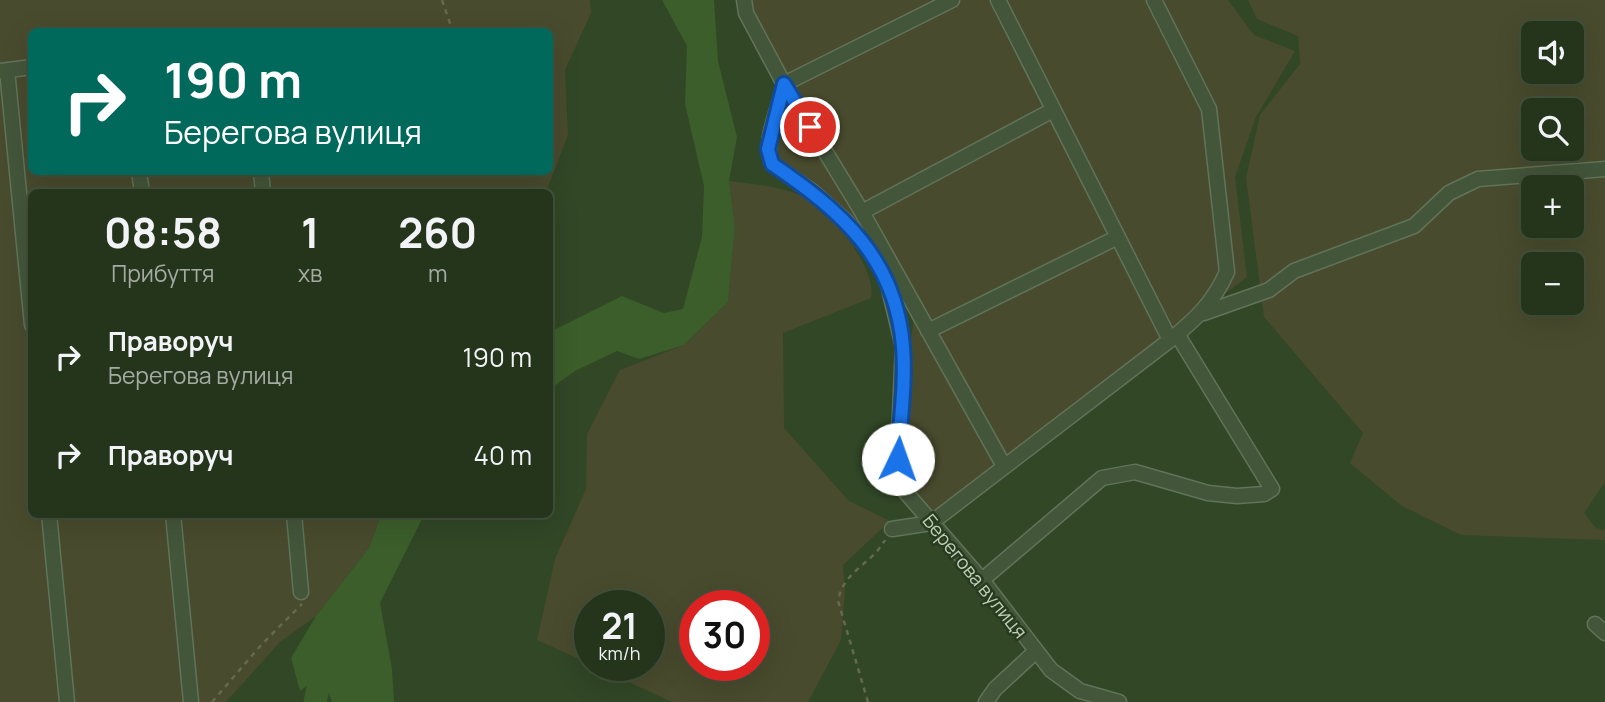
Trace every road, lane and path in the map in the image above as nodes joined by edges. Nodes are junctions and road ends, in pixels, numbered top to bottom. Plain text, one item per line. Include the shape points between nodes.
1 (442, 0) edge
2 (744, 0) edge
3 (952, 0) edge
4 (998, 0) edge
5 (1154, 0) edge
6 (452, 28) edge
7 (28, 67) edge
8 (4, 70) edge
9 (784, 84) junction
10 (1053, 110) junction
11 (1605, 169) edge
12 (862, 212) junction
13 (1118, 237) junction
14 (28, 289) edge
15 (1203, 313) junction
16 (928, 331) junction
17 (1174, 337) junction
18 (1004, 466) junction
19 (49, 518) edge
20 (173, 518) edge
21 (294, 518) edge
22 (932, 523) junction
23 (891, 529) joint
24 (982, 580) junction
25 (301, 592) joint
26 (1036, 651) junction
27 (67, 702) edge
28 (191, 702) edge
29 (212, 702) edge
30 (868, 702) edge
31 (986, 702) edge
32 (1119, 702) edge

1 - 6 path
2 - 9 street via 746,13
3 - 9 street
4 - 10 street
5 - 15 street via 1209,109 1227,272
7 - 8 street
8 - 14 street
9 - 12 street
9 - 22 street, Берегова вулиця via 769,158 846,221 885,272 903,347 901,487
10 - 12 street
10 - 13 street
11 - 15 street via 1478,179 1449,193 1414,226 1293,271 1269,290
12 - 16 street
13 - 16 street
13 - 17 street
15 - 17 street
16 - 18 street
17 - 18 street
17 - 24 street via 1272,489 1237,496 1208,493 1135,472 1102,478
18 - 22 street
19 - 27 street
20 - 28 street
21 - 25 street
22 - 23 street
22 - 24 street, Берегова вулиця
23 - 30 path via 880,550 840,588 838,601
24 - 26 street, Берегова вулиця
25 - 29 path via 298,611
26 - 31 street
26 - 32 street, Берегова вулиця via 1051,670 1080,691

